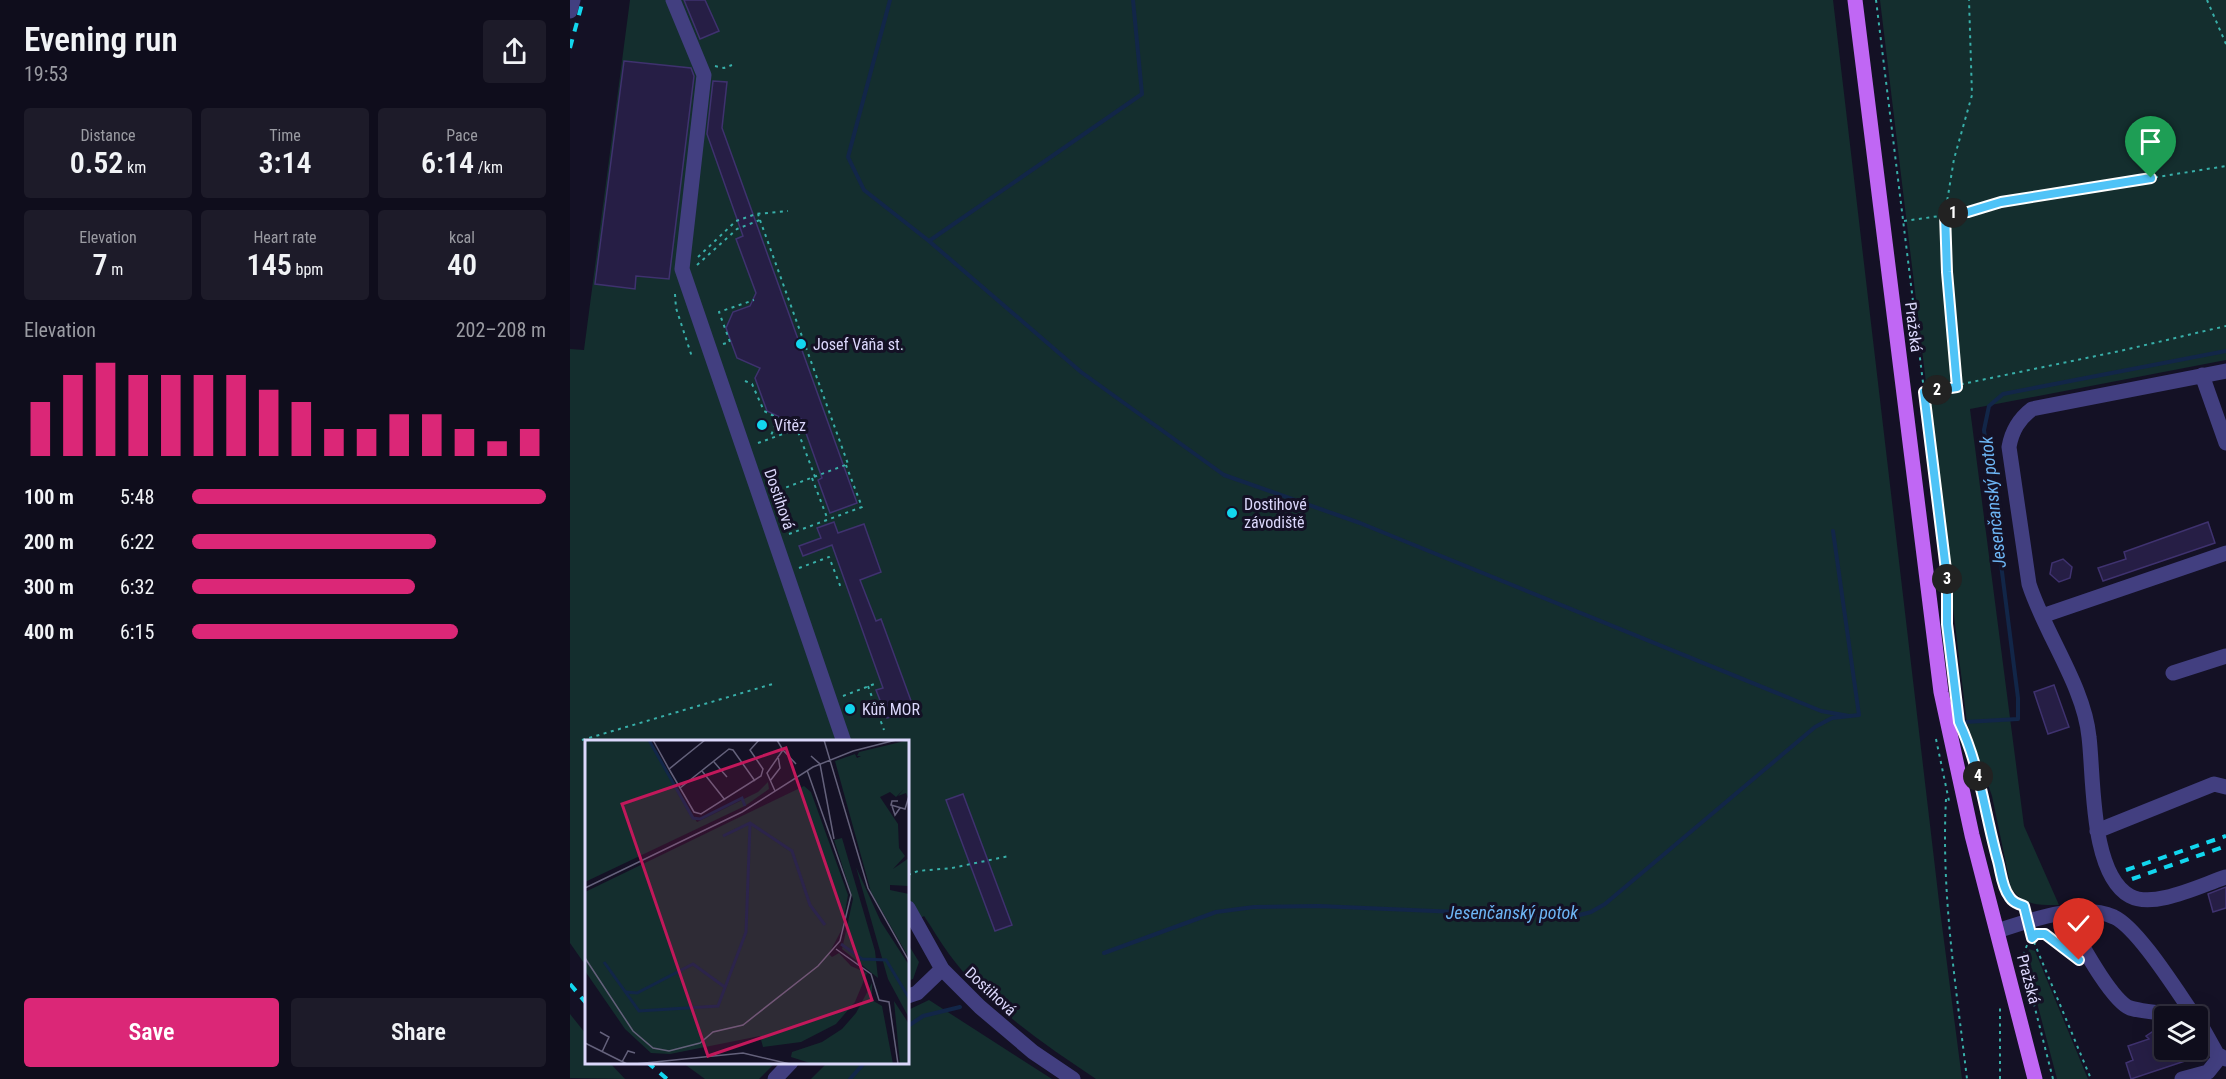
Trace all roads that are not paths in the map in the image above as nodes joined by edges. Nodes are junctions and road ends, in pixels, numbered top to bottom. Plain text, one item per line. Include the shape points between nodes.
1 (573, 0) edge
2 (673, 0) edge
3 (1855, 0) edge
4 (570, 11) edge
5 (2226, 371) edge
6 (2202, 375) junction
7 (2226, 443) edge
8 (2226, 553) edge
9 (2042, 616) junction
10 (2226, 656) edge
11 (2173, 673) dead end
12 (844, 740) edge
13 (2226, 787) edge
14 (2097, 831) junction
15 (2226, 877) edge
16 (909, 910) edge
17 (2064, 914) junction
18 (1997, 931) junction
19 (942, 969) junction
20 (909, 996) edge
21 (2187, 1006) edge
22 (2154, 1012) edge
23 (2208, 1036) edge
24 (2223, 1058) edge
25 (789, 1064) edge
26 (776, 1079) edge
27 (1073, 1079) edge
28 (2035, 1079) edge
29 (2182, 1079) edge

1 - 4 street
2 - 12 street, Dostihová via 704,75 687,271
3 - 18 main road, Pražská via 1941,692 1971,835
5 - 6 street
6 - 7 street
6 - 9 street via 2032,409 2016,425 2011,435 2010,459 2029,584
8 - 9 street
9 - 14 street via 2087,722
10 - 11 street
13 - 14 street via 2214,784
14 - 15 street via 2112,878 2121,890 2135,898 2157,900
16 - 19 street, Dostihová
17 - 18 street
17 - 21 street via 2098,913 2127,925
17 - 22 street via 2121,1003
18 - 28 main road, Pražská
19 - 20 street
19 - 27 street, Dostihová via 1033,1052
23 - 24 street
24 - 29 street via 2208,1072
25 - 26 street

